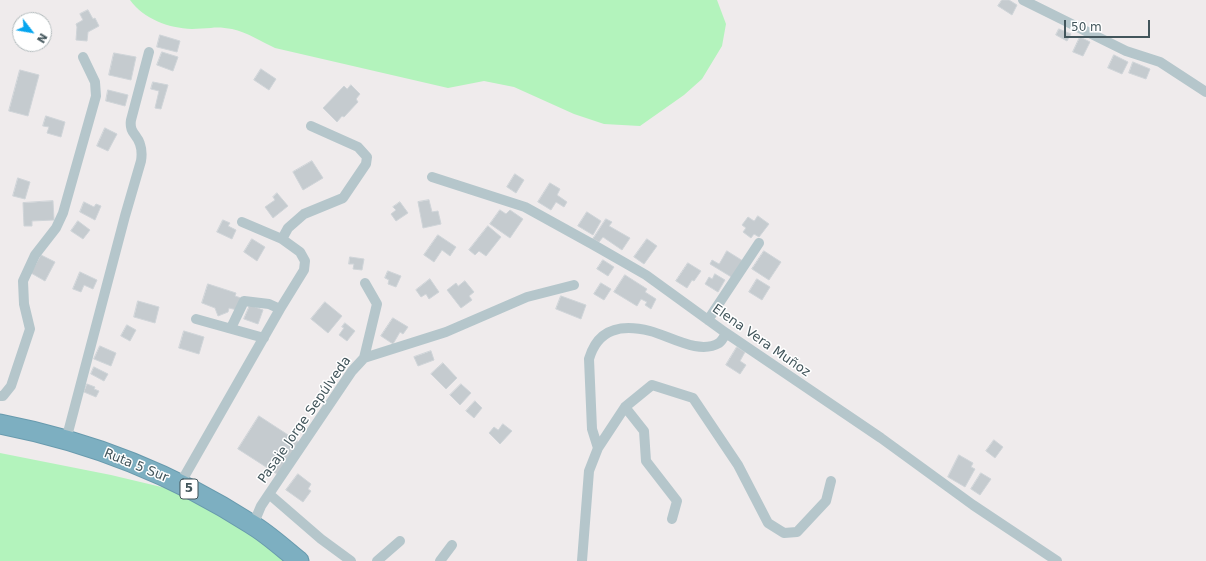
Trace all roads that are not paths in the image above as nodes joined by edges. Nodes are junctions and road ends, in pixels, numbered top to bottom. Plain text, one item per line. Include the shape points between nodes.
1 (1023, 0) edge
2 (149, 52) dead end
3 (84, 57) dead end
4 (1206, 92) edge
5 (311, 126) dead end
6 (432, 177) dead end
7 (242, 222) dead end
8 (282, 239) junction
9 (759, 243) dead end
10 (365, 283) dead end
11 (574, 285) dead end
12 (280, 309) junction
13 (196, 318) dead end
14 (708, 320) junction
15 (231, 328) junction
16 (726, 333) junction
17 (264, 338) junction
18 (364, 358) junction
19 (0, 396) edge
20 (625, 407) junction
21 (0, 424) edge
22 (66, 440) junction
23 (598, 448) junction
24 (831, 481) dead end
25 (180, 484) junction
26 (269, 494) junction
27 (672, 519) dead end
28 (253, 524) junction
29 (400, 541) dead end
30 (452, 545) dead end
31 (299, 561) edge
32 (351, 561) edge
33 (377, 561) edge
34 (440, 561) edge
35 (582, 561) edge
36 (1057, 561) edge

1 - 4 street via 1126,51 1160,62
2 - 22 street via 130,127 140,144 141,161
3 - 19 street via 95,82 96,96 63,213 56,228 35,255 24,281 24,304 30,329 11,386
5 - 8 street via 358,147 366,157 366,164 343,198 304,214 288,228
6 - 14 street, Elena Vera Muñoz via 524,207 646,275
7 - 8 street
8 - 12 street via 300,252 305,266
9 - 14 street
10 - 18 street via 376,304
11 - 18 street, Pasaje Jorge Sepúlveda via 527,297 446,332
12 - 15 street via 269,304 244,301
12 - 17 street
13 - 15 street
14 - 16 street, Elena Vera Muñoz
15 - 17 street
16 - 23 street via 720,342 709,347 692,345 650,331 616,328 606,332 591,351 589,359 592,429
16 - 36 street, Elena Vera Muñoz
17 - 25 street
18 - 26 street, Pasaje Jorge Sepúlveda via 352,370
20 - 23 street
20 - 24 street via 652,385 693,398 738,465 768,522 784,533 797,532 826,501
20 - 27 street via 644,432 646,461 677,501
21 - 22 highway, Ruta 5 Sur / 5
22 - 25 highway, Ruta 5 Sur / 5 via 124,460
23 - 35 street via 589,471
25 - 28 highway, Ruta 5 Sur / 5
26 - 28 street, Pasaje Jorge Sepúlveda
26 - 32 street
28 - 31 highway, Ruta 5 Sur / 5
29 - 33 street
30 - 34 street

